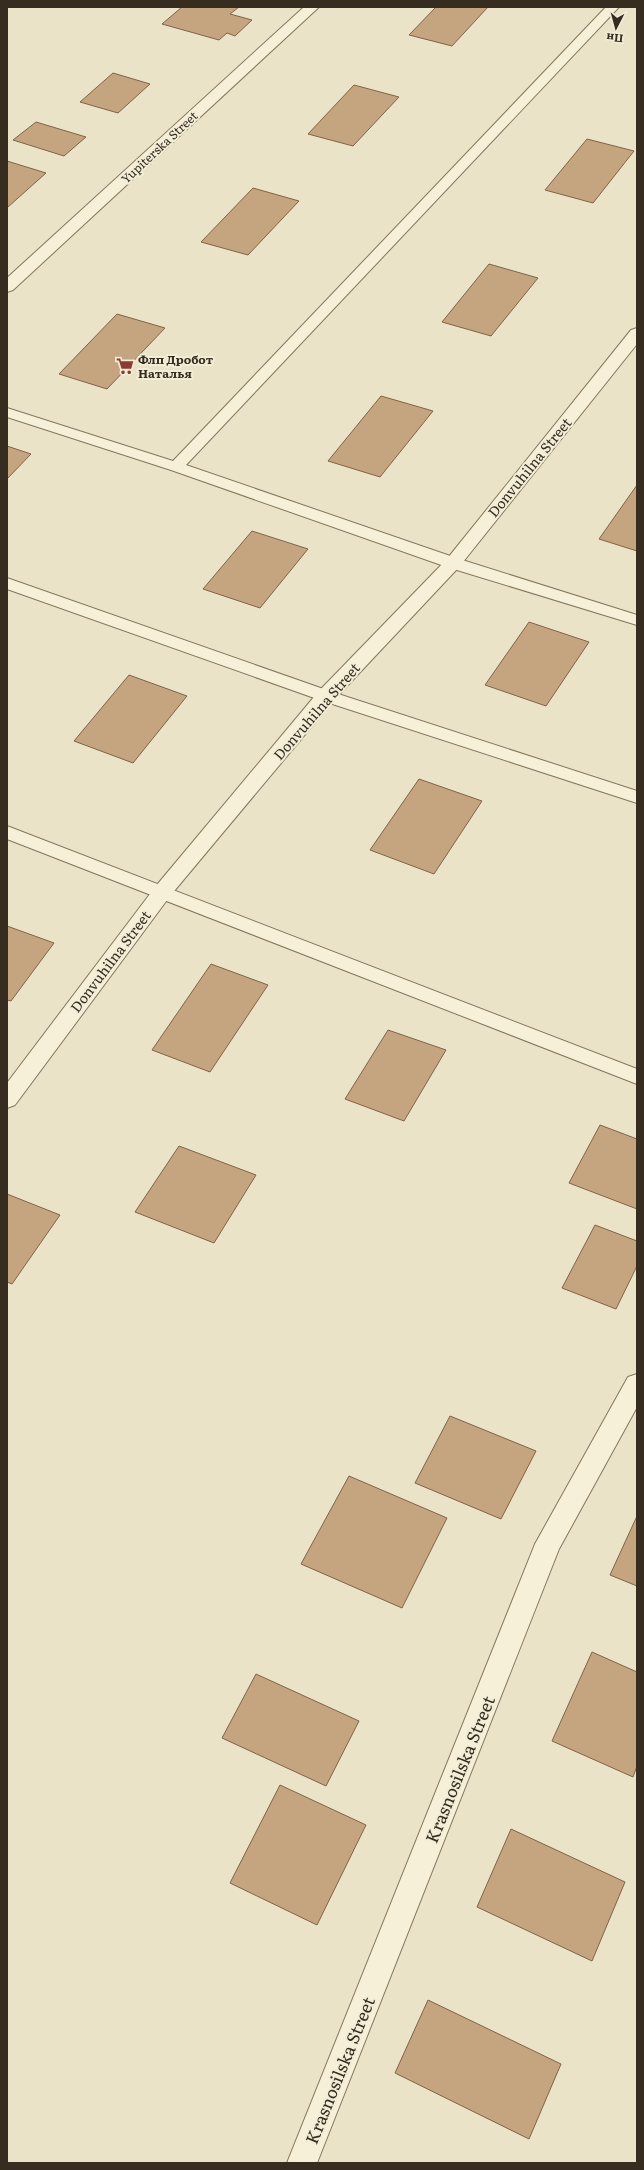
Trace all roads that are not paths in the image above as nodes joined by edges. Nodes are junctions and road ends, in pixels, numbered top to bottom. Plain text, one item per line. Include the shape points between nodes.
1 (312, 7) edge
2 (613, 7) edge
3 (7, 287) edge
4 (637, 333) edge
5 (7, 412) edge
6 (176, 467) junction
7 (453, 563) junction
8 (7, 583) edge
9 (637, 620) edge
10 (326, 696) junction
11 (637, 798) edge
12 (7, 832) edge
13 (163, 892) junction
14 (637, 1077) edge
15 (7, 1099) edge
16 (637, 1384) edge
17 (302, 2163) edge

1 - 3 street, Yupiterska Street
2 - 6 lane
4 - 7 street, Donvuhilna Street
5 - 6 lane
6 - 7 lane
7 - 9 lane
7 - 10 street, Donvuhilna Street
8 - 10 lane
10 - 11 lane
10 - 13 street, Donvuhilna Street
12 - 13 lane
13 - 14 lane
13 - 15 street, Donvuhilna Street
16 - 17 street, Krasnosilska Street via 548,1544

